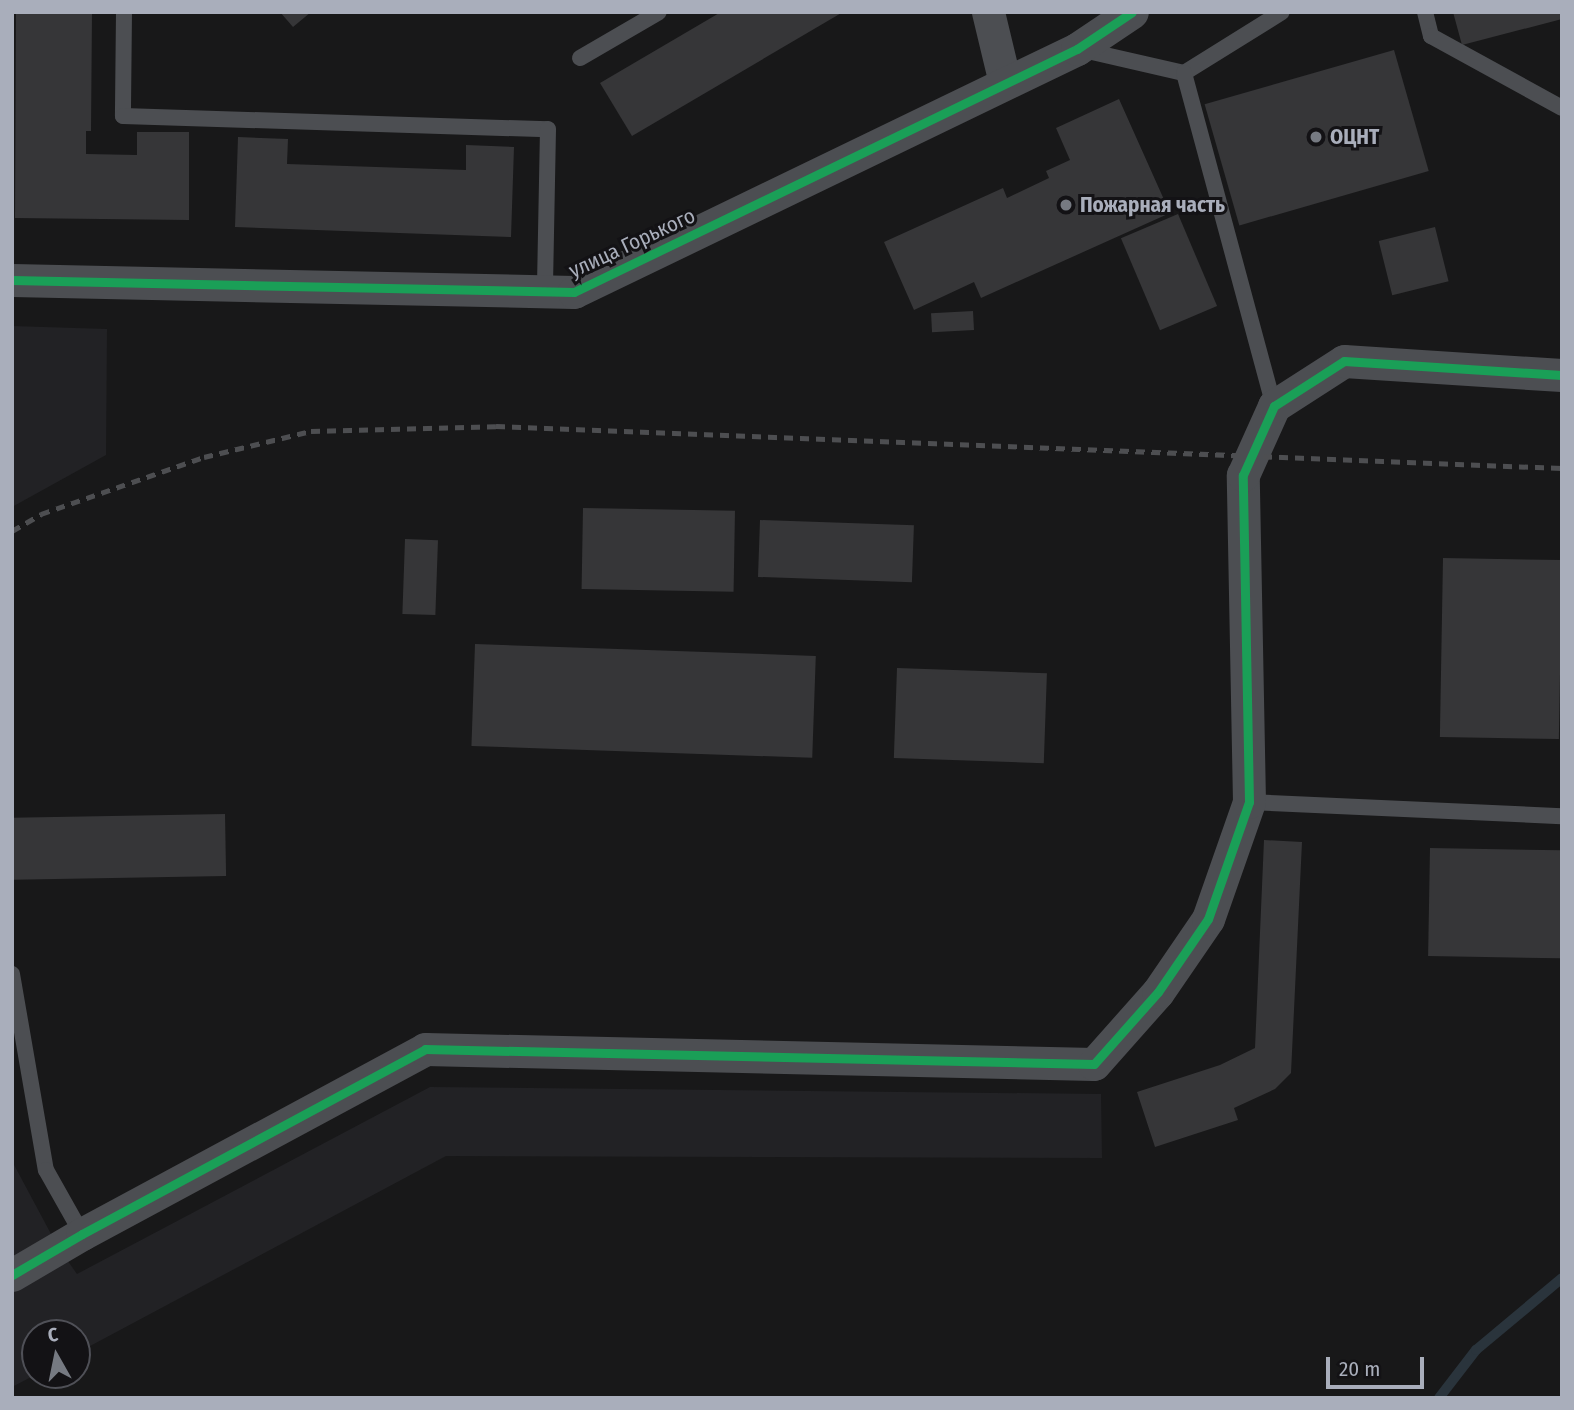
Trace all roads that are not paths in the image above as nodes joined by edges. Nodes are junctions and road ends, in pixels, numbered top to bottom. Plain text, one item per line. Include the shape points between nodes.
1 (124, 12) edge
2 (659, 12) edge
3 (988, 12) edge
4 (1132, 12) edge
5 (1282, 12) edge
6 (1426, 12) edge
7 (1077, 49) junction
8 (580, 58) dead end
9 (1184, 73) junction
10 (1005, 83) junction
11 (1562, 108) edge
12 (12, 281) edge
13 (545, 292) junction
14 (1562, 375) edge
15 (1275, 406) junction
16 (1249, 802) junction
17 (1562, 816) edge
18 (12, 974) edge
19 (82, 1234) junction
20 (12, 1275) edge

1 - 13 lane via 123,116 548,129
2 - 8 lane
3 - 10 street
4 - 7 street, улица Горького
5 - 9 lane
6 - 11 lane via 1431,36
7 - 9 lane
7 - 10 street, улица Горького
9 - 15 lane
10 - 13 street, улица Горького via 574,292
12 - 13 street, улица Горького
14 - 15 street via 1344,361
15 - 16 street via 1243,475
16 - 17 lane
16 - 19 street via 1208,919 1158,992 1094,1064 425,1049
18 - 19 lane via 46,1170
19 - 20 street

